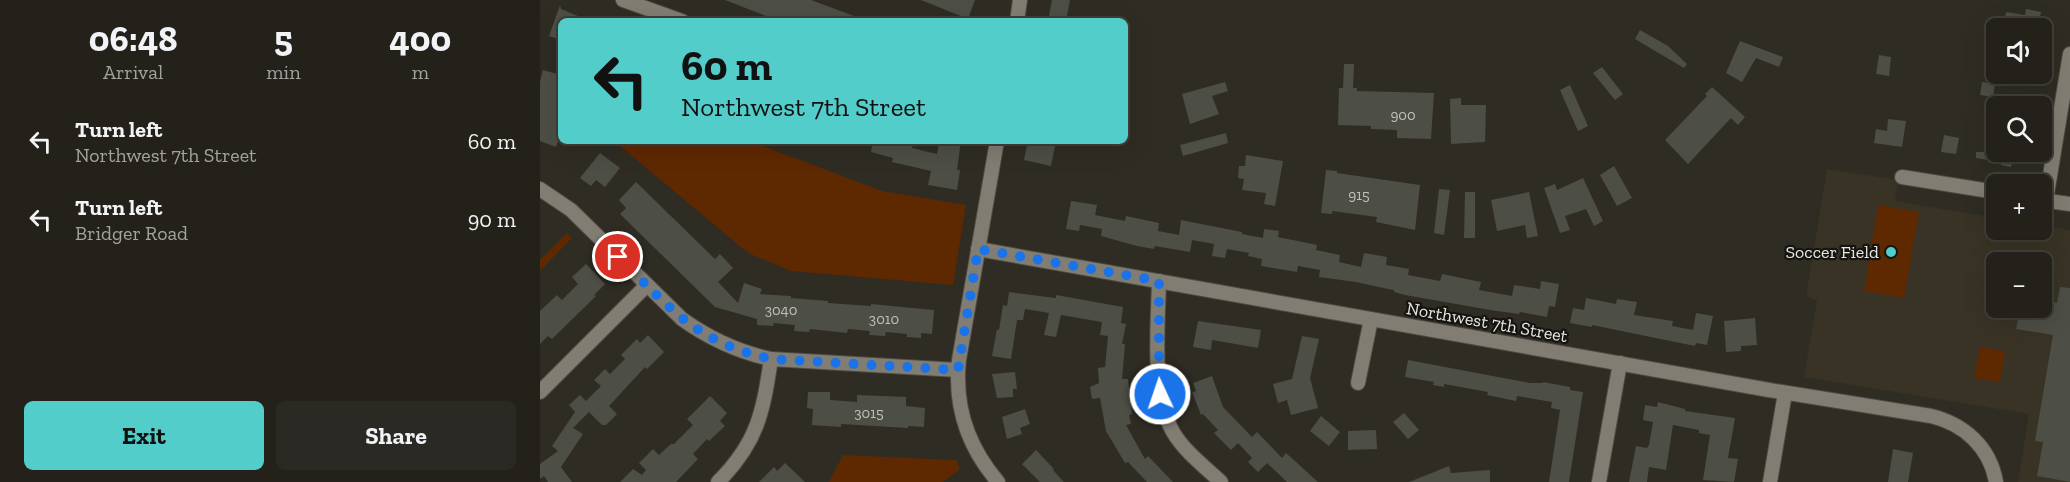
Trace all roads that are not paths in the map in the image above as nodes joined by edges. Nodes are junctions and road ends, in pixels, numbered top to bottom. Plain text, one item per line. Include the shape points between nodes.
1 (624, 0) edge
2 (1020, 0) edge
3 (674, 18) edge
4 (1017, 18) edge
5 (2070, 54) edge
6 (996, 144) edge
7 (2049, 174) edge
8 (1902, 177) dead end
9 (540, 189) edge
10 (1986, 190) edge
11 (2052, 201) edge
12 (2070, 204) edge
13 (978, 249) junction
14 (1159, 281) junction
15 (647, 285) junction
16 (1371, 319) junction
17 (771, 359) junction
18 (1620, 363) junction
19 (958, 370) junction
20 (1358, 383) dead end
21 (540, 392) edge
22 (1785, 393) junction
23 (718, 482) edge
24 (998, 482) edge
25 (1221, 482) edge
26 (1599, 482) edge
27 (1770, 482) edge
28 (1996, 482) edge

1 - 3 street
2 - 4 street
5 - 7 street
6 - 13 street
8 - 10 street
9 - 15 street via 571,210
11 - 12 street
13 - 14 street, Northwest 7th Street
13 - 19 street
14 - 16 street, Northwest 7th Street
14 - 25 street via 1159,380 1164,409 1174,434
15 - 17 street via 702,334
15 - 21 street
16 - 18 street, Northwest 7th Street
16 - 20 street
17 - 19 street
17 - 23 street via 759,423 749,445
18 - 22 street, Northwest 7th Street
18 - 26 street
19 - 24 street via 959,400 967,433 981,461
22 - 27 street
22 - 28 street, Northwest 7th Street via 1945,420 1965,431 1981,447

